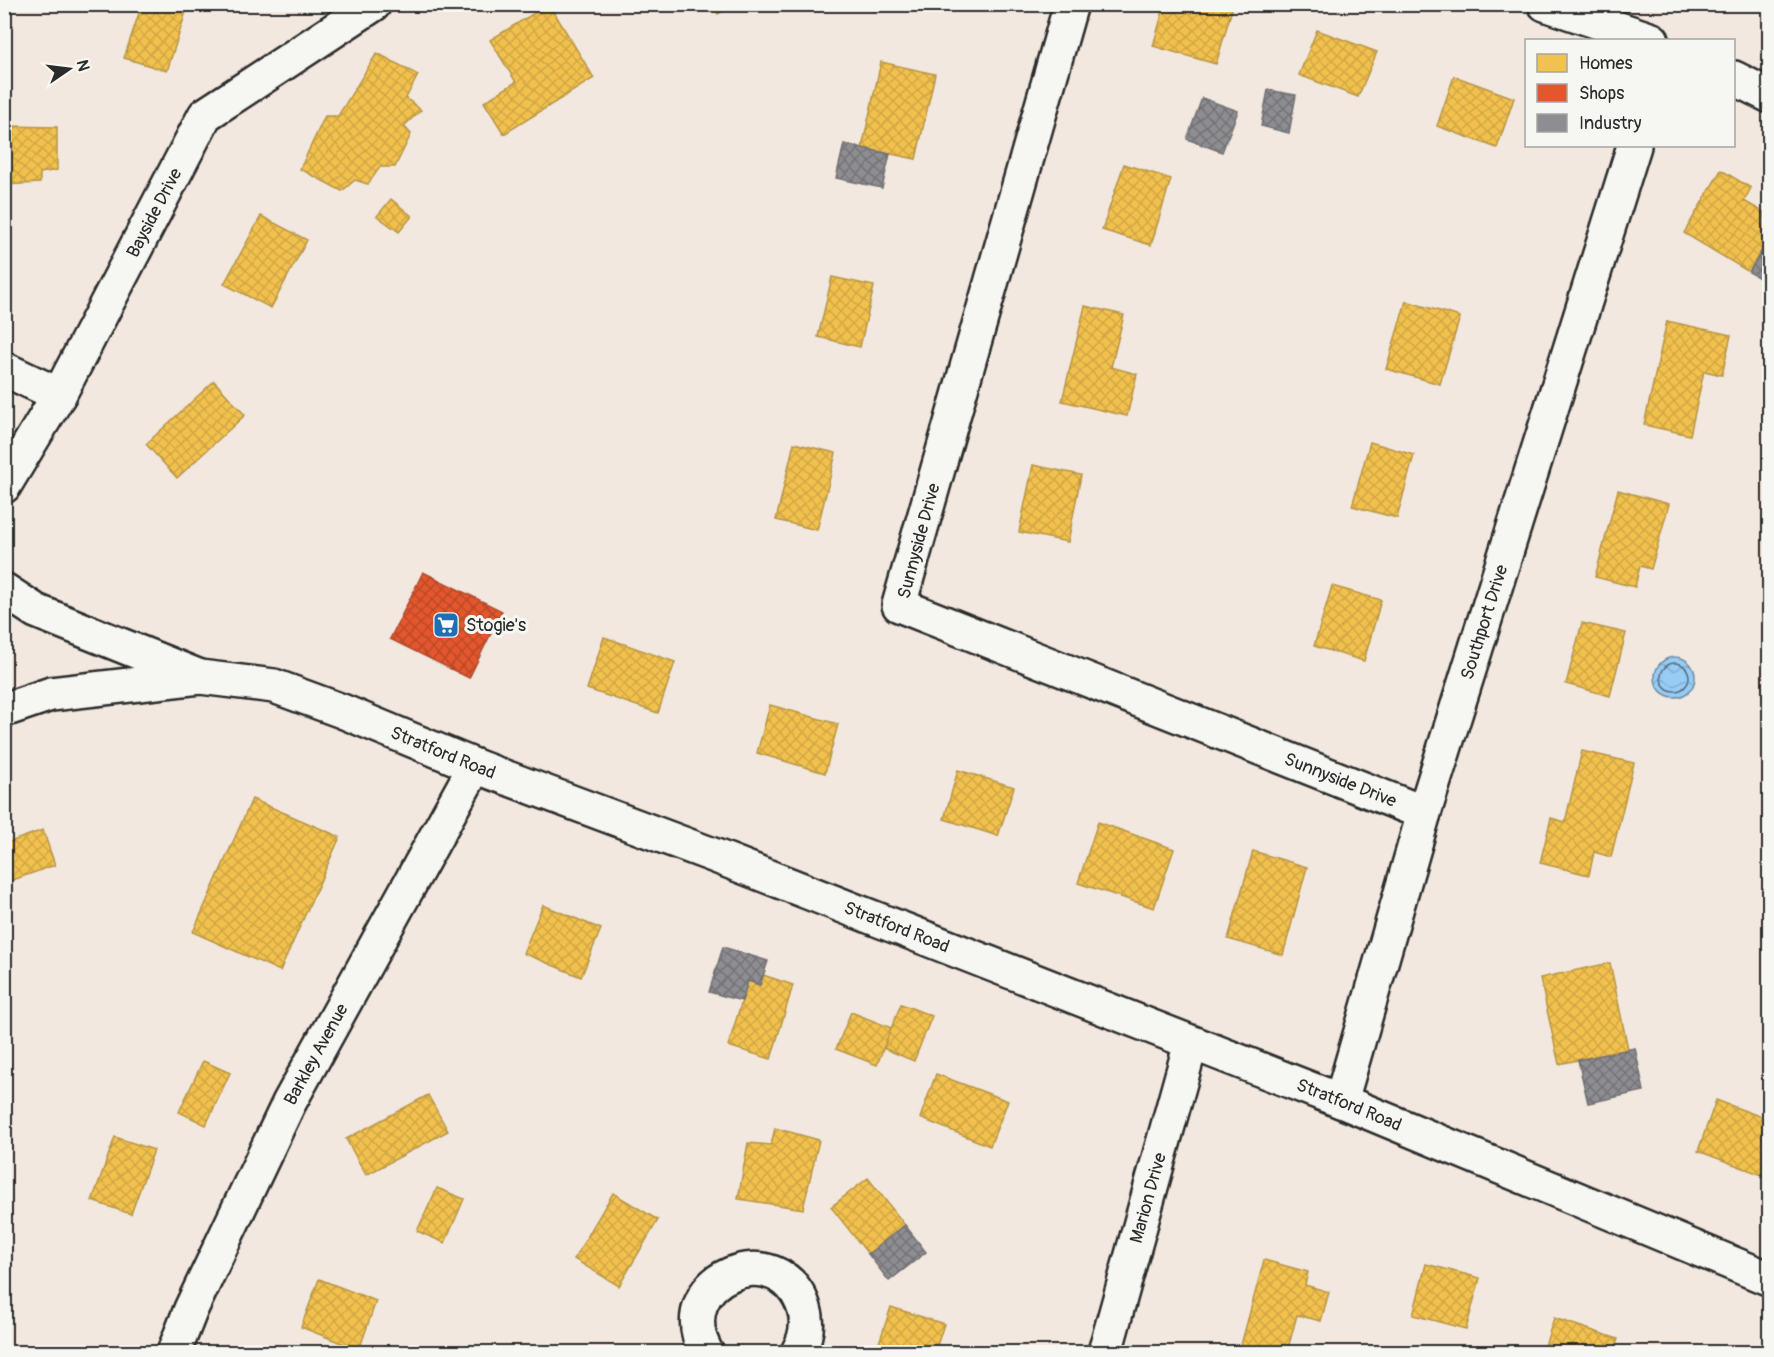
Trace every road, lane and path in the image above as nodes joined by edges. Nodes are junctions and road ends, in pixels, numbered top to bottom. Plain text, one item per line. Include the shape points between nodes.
1 (374, 4) edge
2 (1071, 4) edge
3 (1545, 4) edge
4 (1649, 39) edge
5 (1735, 78) edge
6 (1770, 96) edge
7 (1634, 147) edge
8 (4, 369) edge
9 (59, 394) junction
10 (4, 486) edge
11 (4, 590) edge
12 (200, 677) junction
13 (4, 710) edge
14 (475, 766) junction
15 (1424, 813) junction
16 (1191, 1042) junction
17 (1341, 1101) junction
18 (1770, 1279) edge
19 (174, 1353) edge
20 (706, 1353) edge
21 (798, 1353) edge
22 (1105, 1353) edge

1 - 9 street, Bayside Drive via 205,115
2 - 15 street, Sunnyside Drive via 899,605
3 - 4 street
5 - 6 street
7 - 15 street, Southport Drive
8 - 9 street
9 - 10 street, Bayside Drive
11 - 12 street via 36,611
12 - 13 street, Stratford Road via 51,694
12 - 14 street, Stratford Road via 274,686
14 - 16 street, Stratford Road
14 - 19 street, Barkley Avenue via 289,1103
15 - 17 street, Southport Drive
16 - 17 street, Stratford Road
16 - 22 street, Marion Drive
17 - 18 street, Stratford Road
20 - 21 street via 699,1341 697,1323 709,1288 723,1276 758,1269 776,1274 801,1299 806,1334

